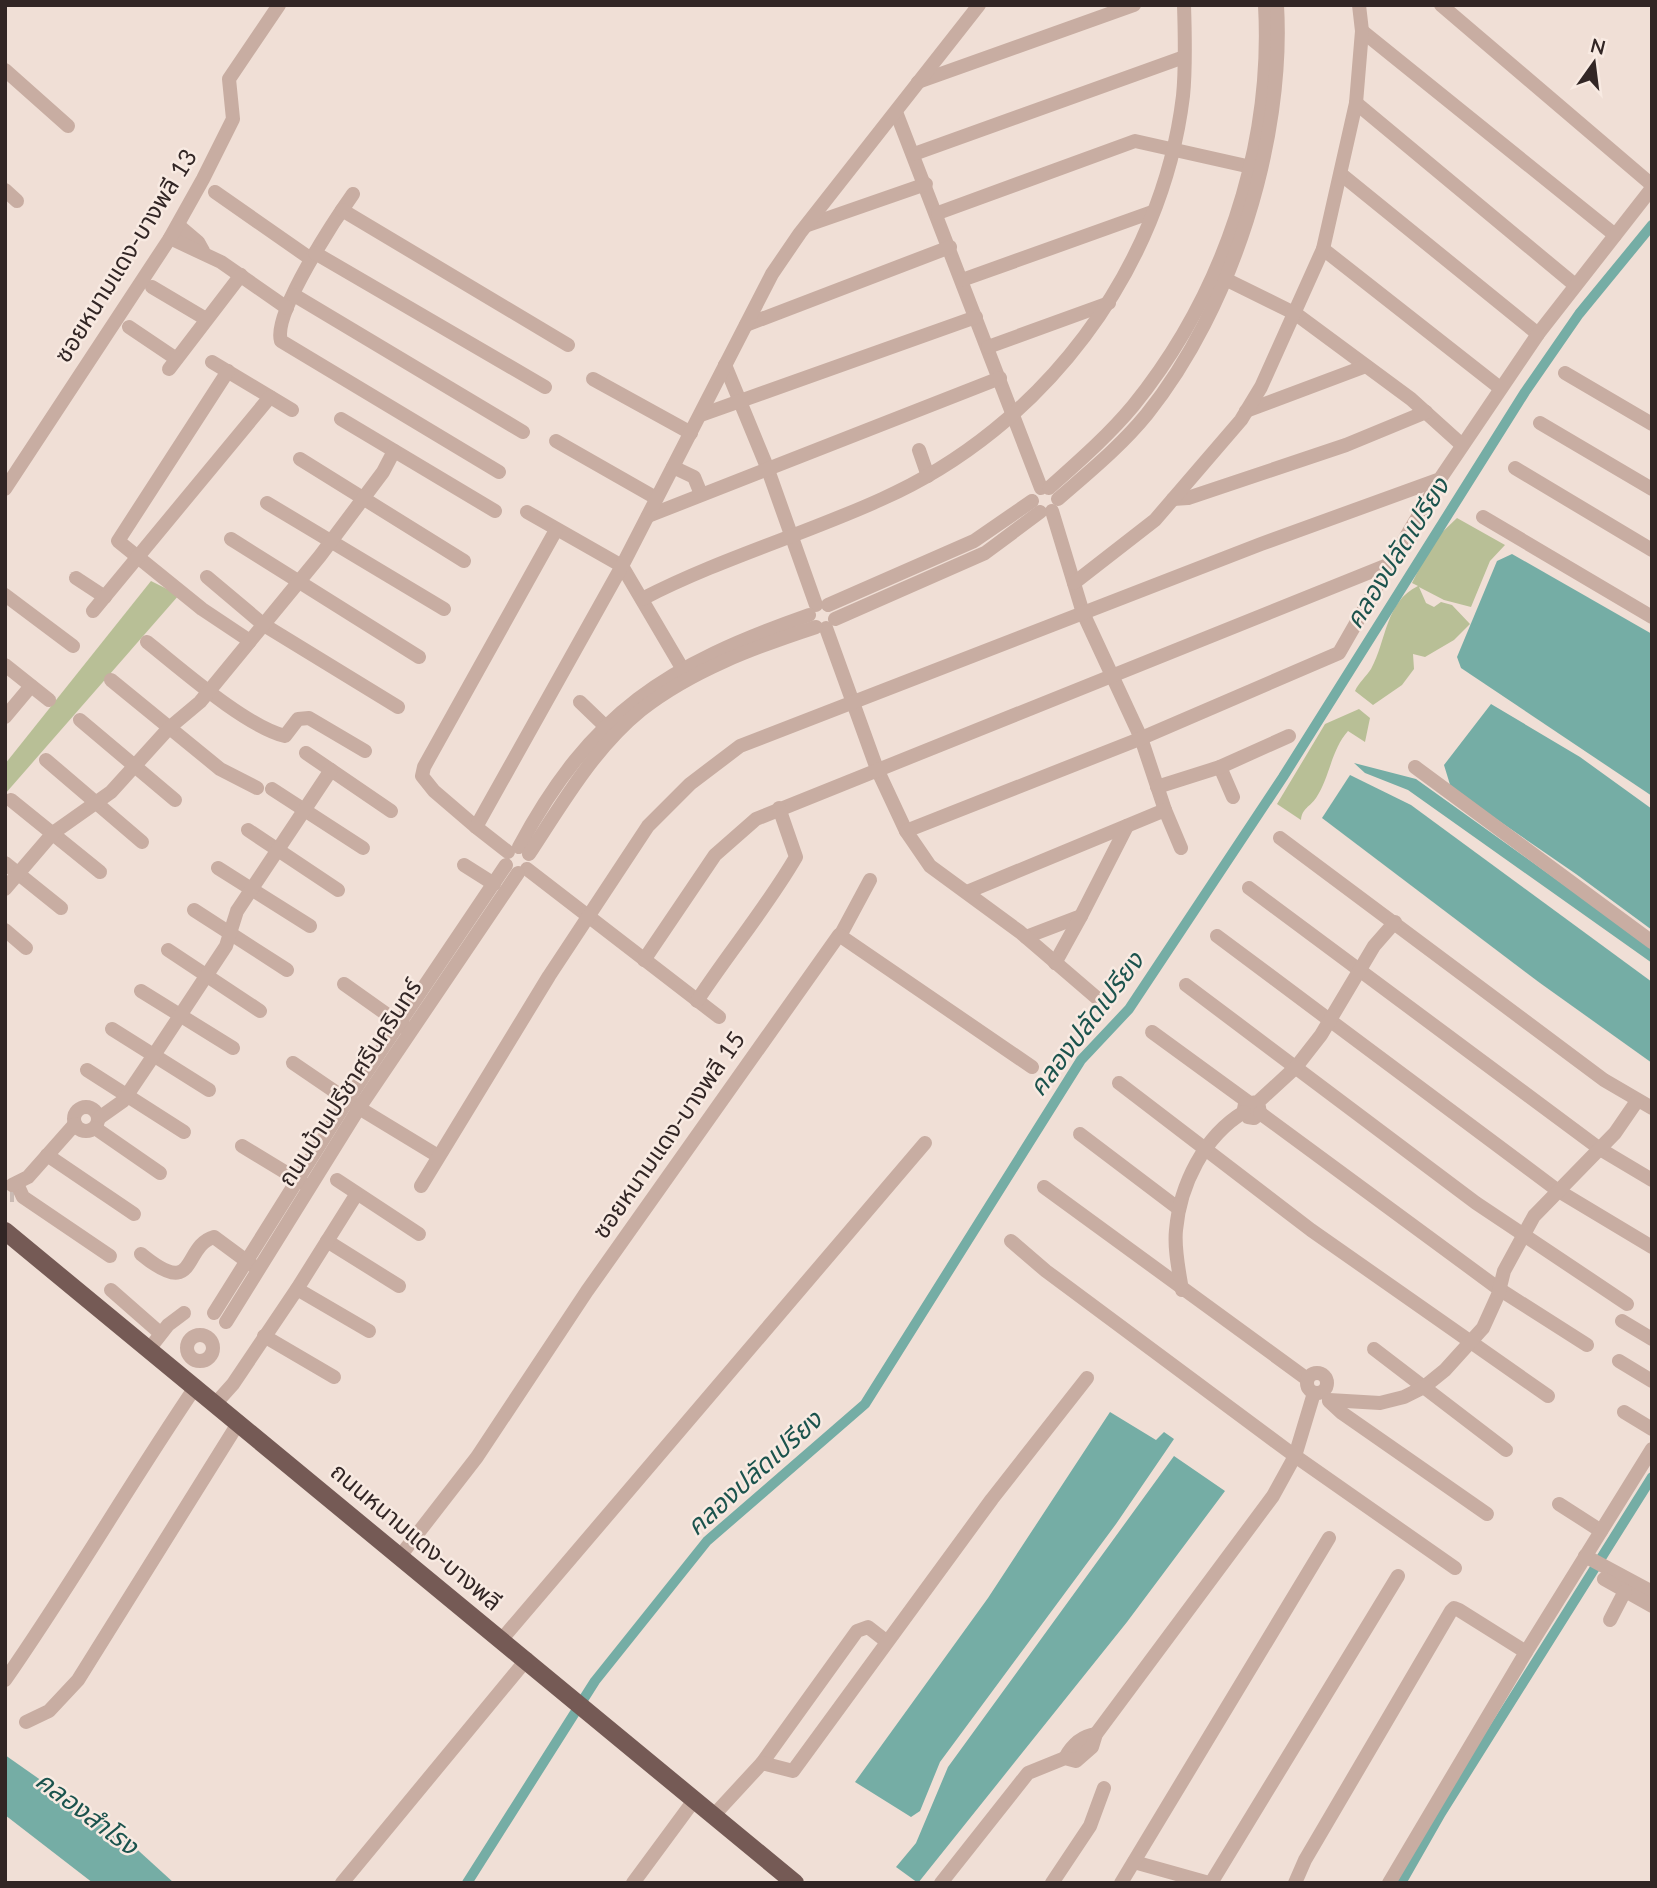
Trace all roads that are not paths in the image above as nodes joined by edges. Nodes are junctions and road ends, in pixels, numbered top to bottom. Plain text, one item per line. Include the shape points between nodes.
1 (279, 5) edge
2 (979, 5) edge
3 (1134, 5) edge
4 (1184, 5) edge
5 (1265, 5) edge
6 (1277, 5) edge
7 (1359, 5) edge
8 (1441, 5) edge
9 (1362, 31) junction
10 (1184, 57) junction
11 (5, 70) edge
12 (918, 82) junction
13 (1356, 103) junction
14 (897, 112) junction
15 (68, 126) dead end
16 (1172, 147) junction
17 (914, 154) junction
18 (1251, 167) junction
19 (1342, 175) junction
20 (926, 184) junction
21 (1652, 186) edge
22 (5, 190) edge
23 (215, 192) dead end
24 (353, 194) dead end
25 (17, 201) dead end
26 (342, 210) junction
27 (1152, 212) junction
28 (938, 213) junction
29 (177, 225) junction
30 (806, 225) junction
31 (1615, 236) junction
32 (170, 238) junction
33 (950, 247) junction
34 (1324, 249) junction
35 (203, 251) junction
36 (313, 256) junction
37 (241, 275) junction
38 (1220, 276) junction
39 (962, 280) junction
40 (1575, 285) junction
41 (152, 287) dead end
42 (290, 302) junction
43 (1109, 303) junction
44 (1296, 314) junction
45 (976, 317) junction
46 (206, 319) junction
47 (746, 325) junction
48 (129, 327) dead end
49 (1538, 334) junction
50 (568, 345) dead end
51 (988, 347) junction
52 (212, 362) dead end
53 (725, 365) junction
54 (1366, 366) junction
55 (228, 372) junction
56 (1565, 373) dead end
57 (1000, 378) junction
58 (593, 379) dead end
59 (545, 387) dead end
60 (1500, 388) junction
61 (270, 397) junction
62 (740, 402) junction
63 (292, 410) dead end
64 (1246, 411) junction
65 (1426, 412) junction
66 (701, 415) junction
67 (1014, 415) junction
68 (341, 419) dead end
69 (1540, 423) dead end
70 (1652, 424) edge
71 (523, 432) dead end
72 (691, 433) junction
73 (556, 441) dead end
74 (1462, 445) junction
75 (919, 450) dead end
76 (394, 451) junction
77 (300, 459) dead end
78 (673, 467) junction
79 (767, 467) junction
80 (1515, 468) dead end
81 (499, 472) dead end
82 (928, 476) junction
83 (1440, 479) junction
84 (5, 489) edge
85 (1652, 489) edge
86 (701, 494) junction
87 (656, 498) junction
88 (362, 499) junction
89 (1173, 499) junction
90 (1046, 500) junction
91 (267, 503) dead end
92 (495, 511) dead end
93 (527, 512) dead end
94 (648, 516) junction
95 (1483, 517) dead end
96 (556, 530) junction
97 (791, 536) junction
98 (232, 539) dead end
99 (331, 541) junction
100 (1652, 550) edge
101 (138, 557) junction
102 (464, 561) dead end
103 (1390, 564) junction
104 (622, 566) junction
105 (207, 577) dead end
106 (76, 578) dead end
107 (299, 582) junction
108 (1074, 583) junction
109 (5, 595) edge
110 (105, 597) junction
111 (642, 599) junction
112 (444, 609) dead end
113 (93, 611) dead end
114 (1083, 613) junction
115 (822, 616) junction
116 (1652, 617) edge
117 (264, 625) junction
118 (250, 641) junction
119 (147, 642) dead end
120 (73, 646) dead end
121 (419, 657) dead end
122 (5, 664) edge
123 (682, 668) junction
124 (1113, 677) junction
125 (111, 680) dead end
126 (31, 686) junction
127 (208, 691) junction
128 (49, 700) dead end
129 (580, 702) dead end
130 (854, 702) junction
131 (398, 707) dead end
132 (5, 716) edge
133 (80, 720) dead end
134 (605, 726) junction
135 (169, 728) junction
136 (1289, 736) dead end
137 (1141, 738) junction
138 (365, 751) dead end
139 (306, 753) dead end
140 (46, 760) dead end
141 (135, 765) junction
142 (1220, 767) junction
143 (1415, 767) dead end
144 (877, 769) junction
145 (331, 770) junction
146 (1157, 787) junction
147 (257, 788) dead end
148 (272, 789) dead end
149 (1233, 797) dead end
150 (10, 800) dead end
151 (175, 800) dead end
152 (96, 803) junction
153 (779, 808) junction
154 (306, 810) junction
155 (1165, 810) junction
156 (391, 811) dead end
157 (1127, 826) junction
158 (476, 827) junction
159 (248, 830) dead end
160 (906, 831) junction
161 (53, 833) junction
162 (1280, 838) dead end
163 (142, 842) dead end
164 (363, 848) dead end
165 (1181, 848) dead end
166 (279, 852) junction
167 (518, 860) junction
168 (5, 863) edge
169 (464, 865) dead end
170 (218, 868) dead end
171 (100, 872) dead end
172 (17, 873) junction
173 (870, 880) dead end
174 (494, 884) junction
175 (5, 888) edge
176 (1249, 888) dead end
177 (252, 890) junction
178 (338, 890) dead end
179 (967, 892) junction
180 (61, 908) dead end
181 (194, 910) dead end
182 (589, 916) junction
183 (1081, 916) junction
184 (1395, 922) junction
185 (310, 926) dead end
186 (5, 930) edge
187 (231, 934) junction
188 (841, 934) junction
189 (1217, 936) dead end
190 (1026, 937) junction
191 (1652, 942) edge
192 (26, 948) dead end
193 (168, 950) dead end
194 (643, 960) junction
195 (1055, 963) junction
196 (1360, 968) junction
197 (287, 970) dead end
198 (206, 975) junction
199 (344, 984) dead end
200 (1186, 985) dead end
201 (141, 991) dead end
202 (697, 1000) junction
203 (1105, 1005) dead end
204 (260, 1011) dead end
205 (180, 1015) junction
206 (719, 1017) dead end
207 (1330, 1020) junction
208 (404, 1027) junction
209 (112, 1029) dead end
210 (1152, 1032) dead end
211 (233, 1048) dead end
212 (154, 1055) junction
213 (293, 1063) dead end
214 (1032, 1067) dead end
215 (1296, 1067) junction
216 (87, 1070) dead end
217 (1119, 1083) dead end
218 (209, 1090) dead end
219 (127, 1095) junction
220 (1637, 1101) junction
221 (353, 1104) junction
222 (1252, 1107) junction
223 (1652, 1108) edge
224 (97, 1123) junction
225 (75, 1124) junction
226 (184, 1132) dead end
227 (1080, 1134) dead end
228 (925, 1143) dead end
229 (242, 1146) dead end
230 (1600, 1149) junction
231 (1205, 1150) junction
232 (47, 1155) junction
233 (438, 1156) junction
234 (160, 1173) dead end
235 (337, 1180) dead end
236 (1652, 1180) edge
237 (303, 1183) junction
238 (421, 1186) dead end
239 (1044, 1187) dead end
240 (13, 1189) edge
241 (1557, 1190) junction
242 (356, 1195) junction
243 (1180, 1209) junction
244 (134, 1214) dead end
245 (5, 1231) edge
246 (419, 1234) dead end
247 (1523, 1236) junction
248 (327, 1241) junction
249 (1011, 1241) dead end
250 (1652, 1247) edge
251 (141, 1254) dead end
252 (110, 1256) dead end
253 (251, 1265) junction
254 (399, 1286) dead end
255 (298, 1289) junction
256 (1499, 1289) junction
257 (111, 1290) dead end
258 (1182, 1290) junction
259 (1627, 1304) dead end
260 (184, 1313) dead end
261 (1622, 1321) dead end
262 (369, 1331) dead end
263 (264, 1336) junction
264 (204, 1338) junction
265 (1652, 1339) edge
266 (155, 1340) junction
267 (1470, 1344) junction
268 (1587, 1345) dead end
269 (1374, 1349) dead end
270 (187, 1351) junction
271 (200, 1360) junction
272 (1619, 1361) dead end
273 (186, 1377) junction
274 (334, 1377) dead end
275 (1087, 1378) dead end
276 (1652, 1381) edge
277 (1424, 1387) junction
278 (1321, 1395) junction
279 (1548, 1396) dead end
280 (216, 1403) junction
281 (1623, 1412) dead end
282 (239, 1422) junction
283 (1652, 1429) edge
284 (1652, 1449) edge
285 (1506, 1450) dead end
286 (1296, 1457) junction
287 (1559, 1504) dead end
288 (1487, 1514) dead end
289 (1601, 1531) junction
290 (1329, 1538) dead end
291 (401, 1555) junction
292 (1585, 1556) junction
293 (1455, 1568) dead end
294 (1398, 1576) dead end
295 (1604, 1579) dead end
296 (1625, 1591) junction
297 (1652, 1592) edge
298 (1652, 1606) edge
299 (1611, 1620) dead end
300 (502, 1639) junction
301 (887, 1641) junction
302 (1526, 1652) junction
303 (527, 1659) junction
304 (5, 1680) edge
305 (26, 1722) dead end
306 (762, 1763) junction
307 (1104, 1788) dead end
308 (695, 1799) junction
309 (713, 1815) junction
310 (1134, 1862) junction
311 (342, 1883) edge
312 (634, 1883) edge
313 (795, 1883) edge
314 (941, 1883) edge
315 (1052, 1883) edge
316 (1121, 1883) edge
317 (1210, 1883) edge
318 (1295, 1883) edge
319 (1389, 1883) edge

1 - 29 street, ซอยหนามแดง-บางพลี 13 via 229,79 233,119
2 - 12 street
3 - 12 street
4 - 10 street
5 - 18 street, ถนนบ้านปรีชาศรีนครินทร์ via 1266,77
6 - 38 street, ถนนบ้านปรีชาศรีนครินทร์ via 1271,122 1257,185
7 - 9 street
8 - 21 street
9 - 13 street
9 - 31 street
10 - 16 street via 1183,96
10 - 17 street
11 - 15 street
12 - 14 street
13 - 19 street
13 - 40 street
14 - 17 street
14 - 30 street
16 - 18 street
16 - 27 street
16 - 28 street via 1135,141
17 - 20 street
18 - 38 street, ถนนบ้านปรีชาศรีนครินทร์
19 - 34 street
19 - 49 street
20 - 28 street
20 - 30 street
21 - 31 street
22 - 25 street
23 - 36 street
24 - 26 street
26 - 36 street
26 - 50 street
27 - 39 street
27 - 43 street
28 - 33 street
29 - 32 street, ซอยหนามแดง-บางพลี 13
29 - 35 street
30 - 47 street via 772,274
31 - 40 street
32 - 35 street
32 - 84 street, ซอยหนามแดง-บางพลี 13
33 - 39 street
33 - 47 street
34 - 44 street
34 - 60 street
35 - 37 street
36 - 42 street
36 - 59 street
37 - 42 street
37 - 46 street
38 - 44 street
38 - 90 street, ถนนบ้านปรีชาศรีนครินทร์ via 1189,349 1148,413 1109,455
39 - 45 street
40 - 49 street
41 - 46 street
42 - 71 street
42 - 81 street via 279,334 288,347
43 - 51 street
43 - 67 street via 1093,329
44 - 54 street
44 - 64 street
45 - 51 street
45 - 62 street
46 - 48 street via 172,363
47 - 53 street
49 - 60 street
51 - 57 street
52 - 55 street
53 - 62 street
53 - 66 street
54 - 64 street
54 - 65 street
55 - 61 street
55 - 101 street via 118,541
56 - 70 street
57 - 67 street
57 - 79 street
58 - 72 street
60 - 74 street
61 - 63 street
61 - 101 street
62 - 66 street
62 - 79 street
64 - 89 street
65 - 74 street
65 - 89 street via 1346,445 1188,498
66 - 72 street
67 - 82 street
67 - 90 street
68 - 76 street
69 - 85 street
72 - 78 street
73 - 87 street
74 - 83 street
75 - 82 street
76 - 88 street
76 - 92 street
77 - 88 street
78 - 86 street via 694,477
78 - 87 street
79 - 86 street
79 - 97 street
80 - 100 street
82 - 97 street
83 - 103 street
83 - 114 street
86 - 94 street
87 - 94 street
88 - 99 street
88 - 102 street
89 - 108 street via 1155,520
90 - 108 street
90 - 115 street, ถนนบ้านปรีชาศรีนครินทร์ via 985,553
91 - 99 street
93 - 96 street
94 - 104 street
95 - 116 street
96 - 104 street
96 - 158 street via 424,767 422,776 434,791
97 - 111 street via 681,578
97 - 115 street
98 - 107 street
99 - 107 street
99 - 112 street
101 - 110 street
101 - 118 street
103 - 124 street
103 - 137 street via 1339,653
104 - 111 street
104 - 158 street
105 - 117 street
106 - 110 street
107 - 117 street
107 - 121 street
108 - 114 street
109 - 120 street
110 - 113 street
111 - 123 street
114 - 124 street
114 - 130 street
115 - 123 street, ถนนบ้านปรีชาศรีนครินทร์ via 744,639
115 - 130 street
115 - 167 street, ถนนบ้านปรีชาศรีนครินทร์ via 696,676 642,710 604,747
117 - 118 street
117 - 131 street
118 - 127 street
119 - 127 street
122 - 126 street
123 - 134 street, ถนนบ้านปรีชาศรีนครินทร์ via 633,700
124 - 137 street
124 - 144 street
125 - 135 street
126 - 128 street
126 - 132 street
127 - 135 street
127 - 138 street via 279,734 289,733 298,719 309,718
129 - 134 street
130 - 144 street
130 - 182 street via 740,746 690,784 648,826
133 - 141 street
134 - 167 street, ถนนบ้านปรีชาศรีนครินทร์ via 568,769
135 - 141 street
135 - 147 street via 227,774
136 - 142 street
137 - 146 street
137 - 160 street
139 - 145 street
140 - 152 street
141 - 151 street
141 - 152 street
142 - 146 street
142 - 149 street
143 - 191 street
144 - 153 street
144 - 160 street
145 - 154 street
145 - 156 street
146 - 155 street
148 - 154 street
150 - 161 street
152 - 161 street
152 - 163 street
153 - 194 street via 756,819 715,855
153 - 202 street via 796,857 780,887 751,920
154 - 164 street
154 - 166 street
155 - 157 street
155 - 165 street
157 - 179 street
157 - 183 street
158 - 167 street
159 - 166 street
160 - 179 street via 930,866
161 - 171 street
161 - 172 street
162 - 184 street
166 - 177 street
166 - 178 street
167 - 174 street, ถนนบ้านปรีชาศรีนครินทร์
167 - 182 street
167 - 208 street, ถนนบ้านปรีชาศรีนครินทร์
168 - 172 street
169 - 174 street
170 - 177 street
172 - 175 street
172 - 180 street
173 - 188 street, ซอยหนามแดง-บางพลี 15
174 - 208 street, ถนนบ้านปรีชาศรีนครินทร์
176 - 196 street
177 - 185 street
177 - 187 street via 234,918
179 - 190 street
181 - 187 street
182 - 194 street
182 - 233 street
183 - 190 street
183 - 195 street
184 - 196 street
184 - 220 street
186 - 192 street
187 - 197 street
187 - 198 street
188 - 214 street
188 - 291 street, ซอยหนามแดง-บางพลี 15 via 587,1291 477,1457
189 - 207 street
190 - 195 street
193 - 198 street
194 - 202 street
195 - 203 street
196 - 207 street
196 - 230 street
198 - 204 street
198 - 205 street
199 - 208 street
200 - 215 street
201 - 205 street
202 - 206 street
205 - 211 street
205 - 212 street
207 - 215 street
207 - 241 street
208 - 221 street, ถนนบ้านปรีชาศรีนครินทร์
209 - 212 street
210 - 222 street
212 - 218 street
212 - 219 street
213 - 221 street
215 - 222 street
215 - 247 street
216 - 219 street
217 - 231 street
219 - 224 street
219 - 226 street
220 - 223 street
220 - 230 street
221 - 233 street
221 - 237 street, ถนนบ้านปรีชาศรีนครินทร์
222 - 231 street via 1230,1121
222 - 256 street
224 - 225 street via 84,1131
224 - 225 street via 92,1108 86,1107 76,1113
224 - 234 street
225 - 232 street
227 - 243 street
228 - 300 street
229 - 237 street
230 - 236 street
230 - 241 street
231 - 243 street
231 - 267 street
232 - 240 street
232 - 244 street
233 - 238 street
235 - 242 street
237 - 253 street, ถนนบ้านปรีชาศรีนครินทร์
239 - 258 street
240 - 252 street
241 - 247 street
241 - 250 street
242 - 246 street
242 - 248 street
243 - 258 street via 1176,1232
245 - 266 main road, ถนนหนามแดง-บางพลี
247 - 256 street
247 - 259 street
248 - 254 street
248 - 255 street
249 - 286 street
251 - 253 street via 163,1270 178,1272 215,1237
253 - 264 street, ถนนบ้านปรีชาศรีนครินทร์
255 - 262 street
255 - 263 street
256 - 267 street via 1483,1328
256 - 268 street
257 - 266 street
258 - 278 street via 1307,1378 1307,1388
260 - 266 street
261 - 265 street
263 - 274 street
263 - 280 street
264 - 270 street via 190,1339
264 - 271 street via 210,1354
266 - 273 main road, ถนนหนามแดง-บางพลี
267 - 277 street
267 - 279 street
269 - 277 street
270 - 271 street
270 - 273 street
271 - 273 street
272 - 276 street
273 - 280 main road, ถนนหนามแดง-บางพลี
273 - 304 street via 141,1468 60,1601
275 - 301 street
277 - 278 street via 1380,1403
277 - 285 street
278 - 286 street
278 - 288 street
280 - 282 main road, ถนนหนามแดง-บางพลี
281 - 283 street
282 - 291 main road, ถนนหนามแดง-บางพลี
282 - 305 street via 78,1680 49,1711
284 - 289 street
286 - 293 street
286 - 314 street via 1273,1496 1097,1734 1086,1735 1065,1758 1028,1773
287 - 289 street
289 - 292 street
290 - 310 street
291 - 300 main road, ถนนหนามแดง-บางพลี
292 - 297 street
292 - 302 street
294 - 317 street
295 - 296 street
296 - 298 street
296 - 299 street
300 - 303 main road, ถนนหนามแดง-บางพลี
301 - 306 street via 793,1771
301 - 306 street via 867,1628 857,1631
302 - 318 street via 1459,1610 1451,1611
302 - 319 street
303 - 308 main road, ถนนหนามแดง-บางพลี
303 - 311 street
306 - 309 street
307 - 315 street via 1090,1826
308 - 309 main road, ถนนหนามแดง-บางพลี
308 - 312 street
309 - 313 main road, ถนนหนามแดง-บางพลี
310 - 316 street
310 - 317 street

